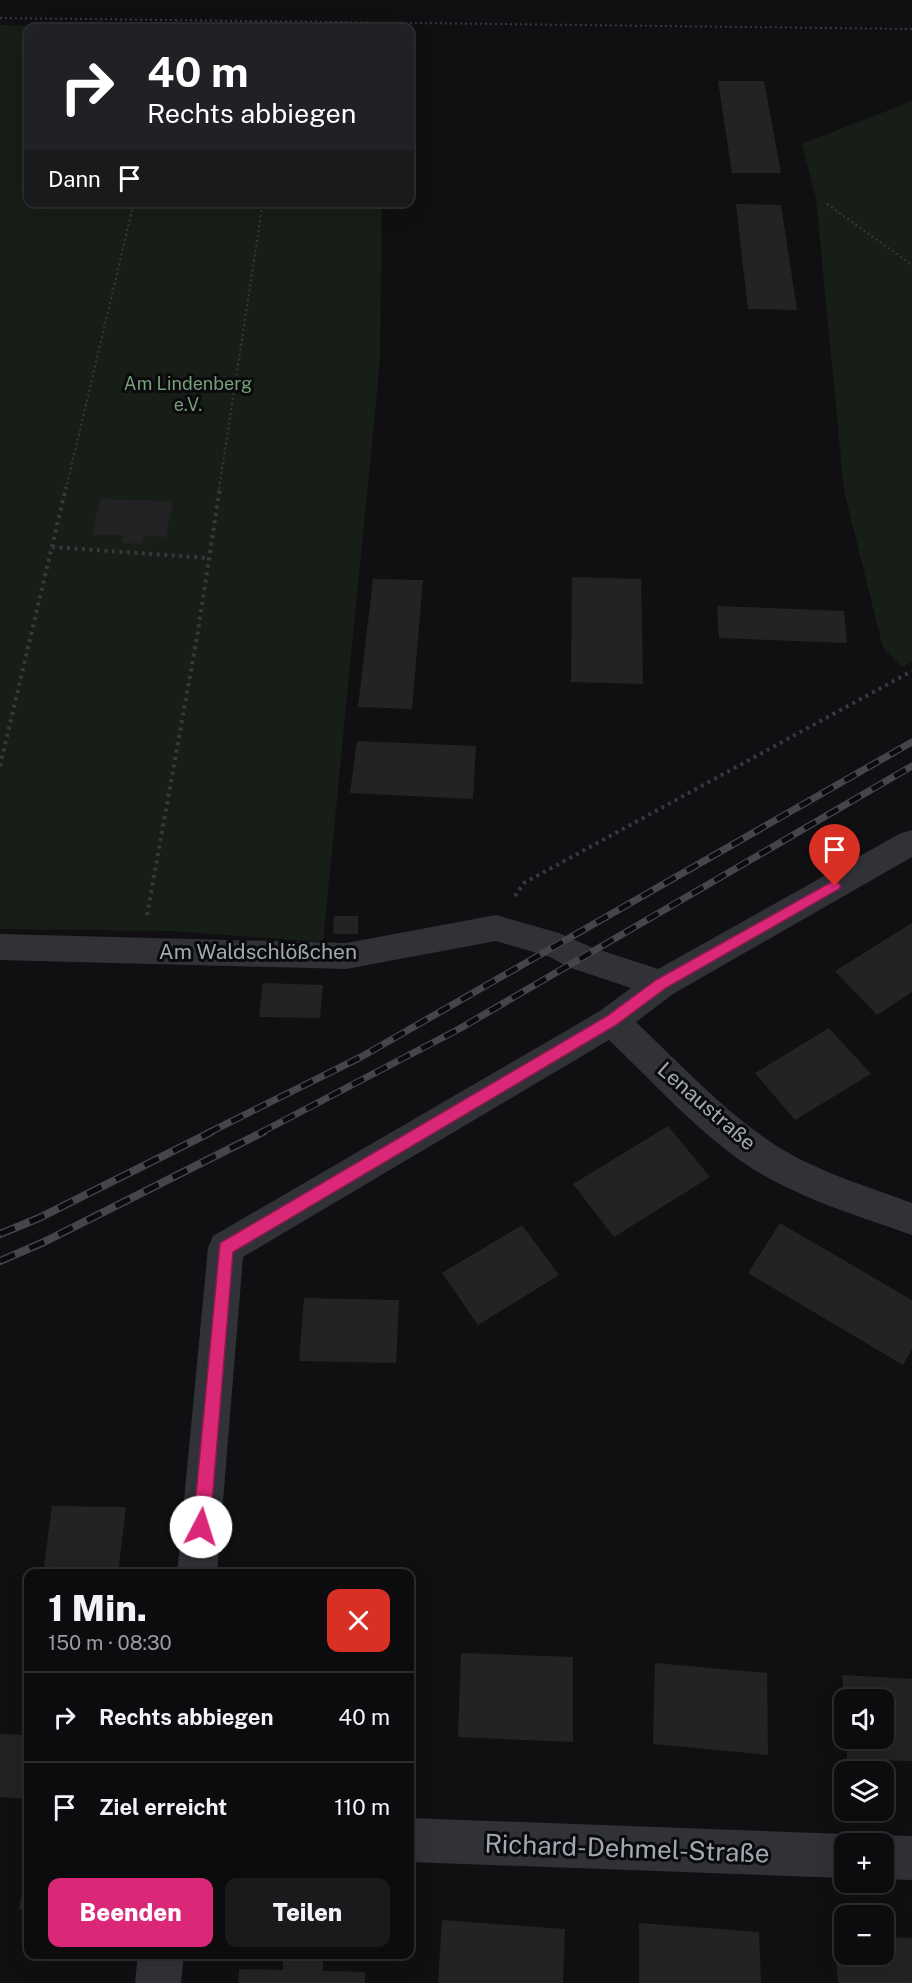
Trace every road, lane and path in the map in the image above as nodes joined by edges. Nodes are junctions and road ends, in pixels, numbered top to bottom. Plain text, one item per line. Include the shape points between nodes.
1 (0, 18) edge
2 (177, 20) junction
3 (293, 22) joint
4 (176, 24) edge
5 (912, 29) edge
6 (827, 204) dead end
7 (133, 207) edge
8 (262, 207) edge
9 (912, 265) edge
10 (52, 547) junction
11 (209, 558) junction
12 (912, 671) edge
13 (1, 759) edge
14 (0, 766) edge
15 (912, 842) edge
16 (496, 928) junction
17 (0, 946) edge
18 (141, 950) junction
19 (661, 984) junction
20 (612, 1021) junction
21 (912, 1220) edge
22 (197, 1569) edge
23 (414, 1840) edge
24 (834, 1856) edge
25 (894, 1857) edge
26 (912, 1857) edge
27 (160, 1959) edge
28 (158, 1983) edge

1 - 2 path
2 - 3 path
2 - 4 path
3 - 5 path
6 - 9 path
7 - 10 path
8 - 11 path
10 - 11 path
10 - 13 path
11 - 18 path
12 - 16 path via 524,883
13 - 14 path
15 - 19 street
16 - 18 street, Am Waldschlößchen via 346,956
16 - 19 street, Am Waldschlößchen via 559,946
17 - 18 street, Am Waldschlößchen
19 - 20 street
20 - 21 street, Lenaustraße via 739,1139 830,1189
20 - 22 street via 226,1248
23 - 24 street, Richard-Dehmel-Straße
25 - 26 street
27 - 28 street

